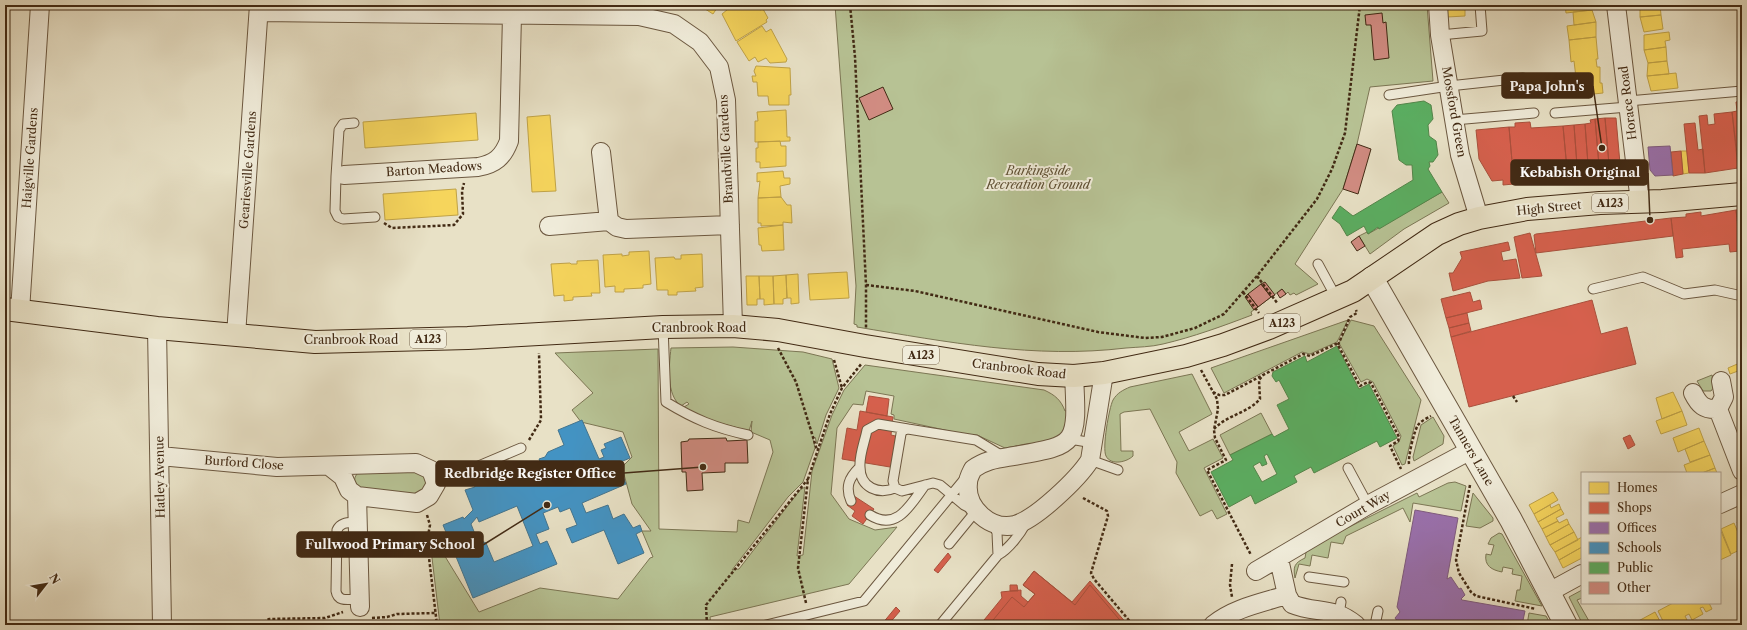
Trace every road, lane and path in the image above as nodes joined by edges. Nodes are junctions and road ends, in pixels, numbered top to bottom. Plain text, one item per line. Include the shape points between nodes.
1 (40, 5) edge
2 (850, 5) edge
3 (1360, 5) edge
4 (1438, 5) edge
5 (1480, 5) edge
6 (1616, 5) edge
7 (259, 8) edge
8 (512, 14) junction
9 (1440, 35) junction
10 (1523, 78) dead end
11 (1449, 86) junction
12 (1742, 91) edge
13 (1389, 95) dead end
14 (1628, 104) junction
15 (1534, 113) dead end
16 (1555, 113) dead end
17 (1454, 120) junction
18 (354, 123) dead end
19 (601, 152) dead end
20 (464, 168) junction
21 (340, 176) junction
22 (1742, 194) edge
23 (1640, 202) junction
24 (375, 217) joint
25 (1479, 218) junction
26 (608, 221) junction
27 (730, 225) junction
28 (549, 226) dead end
29 (1318, 264) dead end
30 (1257, 276) junction
31 (1372, 278) junction
32 (866, 286) junction
33 (1593, 289) dead end
34 (1243, 292) junction
35 (1345, 295) junction
36 (1742, 296) edge
37 (1256, 309) dead end
38 (12, 310) edge
39 (1290, 319) junction
40 (733, 326) junction
41 (663, 327) junction
42 (157, 328) junction
43 (764, 328) junction
44 (236, 335) junction
45 (865, 337) junction
46 (830, 340) junction
47 (1338, 345) junction
48 (539, 349) dead end
49 (1201, 369) dead end
50 (1104, 373) junction
51 (1263, 375) junction
52 (1074, 376) junction
53 (1721, 381) dead end
54 (842, 388) junction
55 (1213, 392) junction
56 (1693, 393) dead end
57 (1513, 396) dead end
58 (1516, 402) dead end
59 (1446, 408) junction
60 (1718, 409) junction
61 (908, 429) junction
62 (1214, 430) junction
63 (748, 436) dead end
64 (1070, 439) junction
65 (521, 448) joint
66 (817, 451) junction
67 (1091, 451) junction
68 (1473, 454) junction
69 (160, 456) junction
70 (1006, 458) junction
71 (329, 466) junction
72 (860, 468) junction
73 (1348, 468) dead end
74 (973, 469) junction
75 (1118, 470) dead end
76 (1742, 472) edge
77 (808, 479) junction
78 (1413, 481) junction
79 (436, 484) junction
80 (925, 485) junction
81 (896, 488) junction
82 (1742, 494) edge
83 (951, 495) junction
84 (358, 496) junction
85 (1082, 498) dead end
86 (850, 501) dead end
87 (416, 503) junction
88 (1721, 504) edge
89 (1368, 505) junction
90 (976, 511) junction
91 (870, 515) dead end
92 (1027, 519) junction
93 (359, 522) junction
94 (994, 525) junction
95 (949, 544) dead end
96 (998, 555) junction
97 (1279, 559) junction
98 (1232, 564) dead end
99 (1258, 570) joint
100 (1581, 575) edge
101 (1309, 577) dead end
102 (1344, 582) dead end
103 (1549, 592) junction
104 (804, 596) dead end
105 (1287, 596) junction
106 (360, 603) junction
107 (1235, 611) junction
108 (1378, 611) dead end
109 (435, 613) junction
110 (1564, 619) edge
111 (162, 625) edge
112 (260, 625) edge
113 (437, 625) edge
114 (707, 625) edge
115 (766, 625) edge
116 (940, 625) edge
117 (1133, 625) edge
118 (1213, 625) edge
119 (1356, 625) edge
120 (1375, 625) edge

1 - 38 street, Haigville Gardens
2 - 32 path via 855,57
3 - 30 path via 1345,133 1332,169 1317,199
4 - 9 street, Mossford Green
5 - 9 lane via 1482,32
6 - 14 street, Horace Road
7 - 8 street, Brandville Gardens
7 - 44 street, Geariesville Gardens
8 - 20 street, Barton Meadows via 509,141 505,152 497,161 488,165
8 - 27 street, Brandville Gardens via 639,16 674,24 700,42 719,67 726,100
9 - 11 street, Mossford Green
10 - 11 lane
11 - 13 lane
11 - 17 street, Mossford Green
12 - 14 lane
14 - 16 lane
14 - 23 street, Horace Road
15 - 17 lane
17 - 25 street, Mossford Green via 1460,155
18 - 21 lane via 343,124 339,130
19 - 26 street
20 - 21 street, Barton Meadows via 364,181
20 - 24 path via 463,214 454,225 392,228
21 - 24 lane via 335,211 338,217
22 - 23 main road, High Street / A123
23 - 25 main road, High Street / A123 via 1527,209
25 - 31 main road, High Street / A123 via 1437,234
26 - 27 street via 626,229
26 - 28 street
27 - 40 street, Brandville Gardens
29 - 35 lane
30 - 34 path
30 - 39 path
31 - 35 main road, Cranbrook Road / A123
31 - 59 street, Tanners Lane
32 - 34 path via 915,291 1098,332 1146,338 1162,337 1195,328 1224,314
32 - 45 path
33 - 36 lane via 1643,277 1684,294 1715,290
34 - 37 path
35 - 39 main road, Cranbrook Road / A123
35 - 47 path via 1357,313 1350,317
38 - 42 main road, Cranbrook Road / A123
39 - 50 main road, Cranbrook Road / A123 via 1223,345 1186,356
40 - 41 main road, Cranbrook Road / A123
40 - 43 main road, Cranbrook Road / A123
41 - 44 main road, Cranbrook Road / A123 via 468,338 323,342
41 - 63 lane via 666,402 694,419
42 - 44 main road, Cranbrook Road / A123
42 - 69 street, Hatley Avenue
43 - 46 main road, Cranbrook Road / A123
43 - 66 path via 783,355 796,382
45 - 46 main road, Cranbrook Road / A123
45 - 52 main road, Cranbrook Road / A123 via 1038,374
45 - 54 path via 862,365
46 - 54 path
47 - 51 path via 1310,356 1303,354
47 - 78 path via 1360,386 1371,383 1399,437 1398,441 1390,446
48 - 65 path via 541,420 534,434
49 - 55 path
50 - 52 main road, Cranbrook Road / A123
50 - 67 street
51 - 55 path via 1225,395
51 - 62 path via 1259,380 1260,399 1255,405 1220,423
52 - 64 street via 1076,414
53 - 60 street via 1724,397
54 - 66 path
55 - 62 path via 1218,409
56 - 60 street via 1704,408
57 - 58 path
59 - 68 street, Tanners Lane
59 - 78 path via 1421,421 1417,427 1409,457
60 - 76 street
61 - 70 lane via 976,440
61 - 72 lane via 878,424 867,430
61 - 81 lane via 903,430 901,434 893,481
62 - 99 path via 1215,438 1226,460 1207,470
64 - 67 lane
64 - 70 street via 1053,449
65 - 79 lane
66 - 77 path
67 - 75 lane
67 - 92 street via 1082,472
68 - 78 street, Court Way
68 - 103 street, Tanners Lane
68 - 110 path via 1456,560 1458,573 1471,592 1482,599
69 - 71 street, Burford Close via 277,467
69 - 111 street, Hatley Avenue
70 - 74 street via 988,461
71 - 79 street, Burford Close via 416,463 431,470
71 - 84 street via 343,477 349,490
72 - 81 lane via 864,483 875,491
72 - 86 lane via 848,483
73 - 89 lane
74 - 83 lane
74 - 90 street via 968,483 969,498
77 - 104 path via 798,561
77 - 114 path via 706,605
78 - 89 street, Court Way
79 - 87 street via 430,496
80 - 81 lane via 902,491
80 - 83 lane via 940,485
80 - 91 lane via 903,514 896,519 887,521
82 - 88 street
83 - 90 lane
83 - 115 lane via 864,601
84 - 87 street
84 - 93 street
85 - 117 path via 1107,511 1108,516 1091,573
87 - 109 path via 418,510 427,514 429,519 427,540
89 - 97 street, Court Way
90 - 94 street
90 - 95 lane
92 - 94 street via 1016,525
92 - 96 lane via 1022,530
93 - 106 street
93 - 106 lane via 344,523 337,530 336,591 341,599
94 - 96 lane
96 - 116 lane
97 - 99 street, Court Way
97 - 105 street
98 - 107 path via 1230,585
100 - 103 street
101 - 102 lane
103 - 110 street, Tanners Lane
105 - 107 street
105 - 119 street via 1292,604 1302,608 1340,608
106 - 109 path via 369,618
106 - 112 path via 325,618 270,619
107 - 118 street
108 - 120 lane
109 - 113 path

